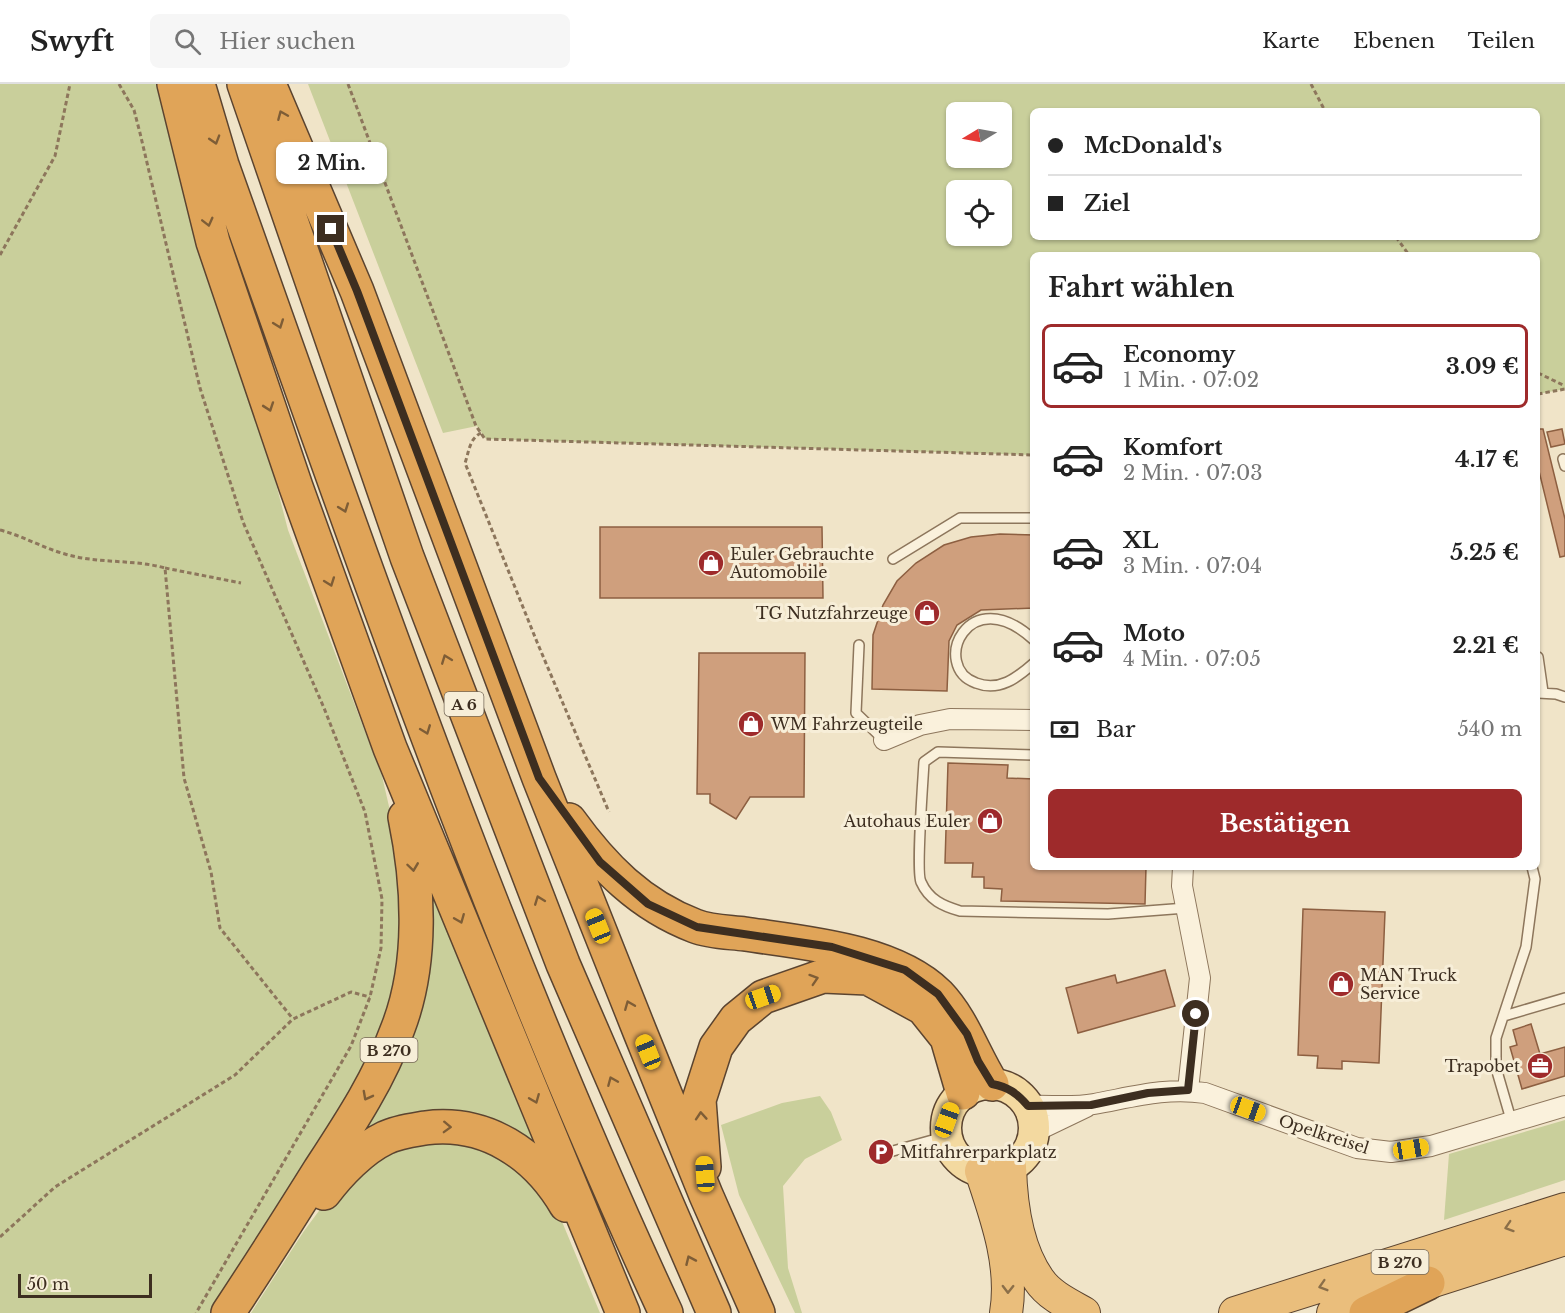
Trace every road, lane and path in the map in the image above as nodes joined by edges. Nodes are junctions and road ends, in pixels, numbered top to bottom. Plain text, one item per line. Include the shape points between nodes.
1 (70, 84) edge
2 (118, 84) edge
3 (174, 84) edge
4 (198, 84) edge
5 (244, 84) edge
6 (269, 84) edge
7 (348, 84) edge
8 (1311, 84) edge
9 (1323, 108) edge
10 (0, 255) edge
11 (1540, 374) edge
12 (1565, 387) edge
13 (1540, 393) edge
14 (481, 433) junction
15 (1030, 455) edge
16 (1030, 518) edge
17 (0, 530) edge
18 (893, 559) dead end
19 (165, 568) junction
20 (241, 583) dead end
21 (1030, 637) edge
22 (859, 645) dead end
23 (1030, 666) edge
24 (1540, 693) edge
25 (1565, 697) edge
26 (1030, 720) edge
27 (884, 740) joint
28 (390, 748) junction
29 (1030, 755) edge
30 (539, 778) junction
31 (609, 812) dead end
32 (1183, 870) edge
33 (1533, 870) edge
34 (1186, 908) junction
35 (370, 997) junction
36 (1565, 999) edge
37 (1504, 1016) junction
38 (293, 1019) junction
39 (977, 1088) junction
40 (1188, 1090) junction
41 (1091, 1105) junction
42 (1565, 1106) edge
43 (1031, 1119) junction
44 (1512, 1123) junction
45 (947, 1136) junction
46 (893, 1151) dead end
47 (995, 1169) junction
48 (706, 1195) junction
49 (1565, 1209) edge
50 (0, 1237) edge
51 (1565, 1239) edge
52 (1428, 1283) junction
53 (619, 1303) edge
54 (196, 1313) edge
55 (228, 1313) edge
56 (246, 1313) edge
57 (666, 1313) edge
58 (714, 1313) edge
59 (758, 1313) edge
60 (1006, 1313) edge
61 (1084, 1313) edge
62 (1235, 1313) edge
63 (1333, 1313) edge
64 (1366, 1313) edge

1 - 10 path via 55,156
2 - 35 path via 134,110 200,388 243,522 365,812 382,899 381,948
3 -> 28 highway via 213,242
4 -> 57 highway, A 6 via 222,165 396,655 526,988
58 -> 5 highway, A 6 via 563,964 420,590
30 -> 6 highway, A 6 via 357,291
7 - 14 path
8 - 9 path
11 - 12 path
12 - 13 path
14 - 15 path via 485,439
14 - 31 path via 470,445 465,463
16 - 18 lane via 960,518
17 - 19 path via 65,554
19 - 20 path
19 - 38 path via 184,778 211,872 220,928
21 - 23 lane via 994,618 976,620 957,641 956,660 961,673 986,687 1003,684
22 - 27 lane via 856,713
24 - 25 lane
26 - 27 street via 950,719 920,725
28 -> 53 highway
28 -> 55 highway, B 270 via 415,883 416,936 399,1028 368,1097
29 - 34 lane via 938,752 924,762 920,881 931,897 940,905 960,910 1108,914
30 - 39 highway, A 6 via 600,862 648,904 697,927 832,947 905,970 938,994 967,1034 978,1061
48 -> 30 highway, A 6
32 - 34 street
33 - 37 lane via 1535,879 1526,947
34 - 40 street via 1200,978
35 - 38 path via 351,992
35 - 54 path via 351,1046 321,1101
36 - 37 lane
37 - 44 lane via 1496,1038 1496,1068
38 - 50 path via 235,1076 55,1187
39 - 43 main road via 1012,1090
39 - 45 main road via 950,1112
48 -> 39 highway via 699,1100 716,1047 736,1019 763,997 823,976 868,978 923,1008 947,1038
40 - 41 street, Opelkreisel via 1148,1093
40 - 44 street, Opelkreisel via 1357,1148 1391,1152 1431,1146
41 - 43 street, Opelkreisel
41 - 43 street, Opelkreisel
42 - 44 street, Opelkreisel
43 - 47 main road via 1030,1146 1022,1158
45 - 46 lane
45 - 47 main road via 954,1152 966,1164
47 -> 60 highway via 1007,1264
47 - 61 highway via 1011,1197 1024,1253 1040,1281 1061,1301
48 - 59 highway
49 -> 62 highway, B 270
51 - 52 highway, B 270
52 - 63 highway, B 270
52 - 64 highway, B 270
56 -> 53 highway via 325,1191 357,1158 386,1137 444,1125 478,1130 525,1154 560,1194

